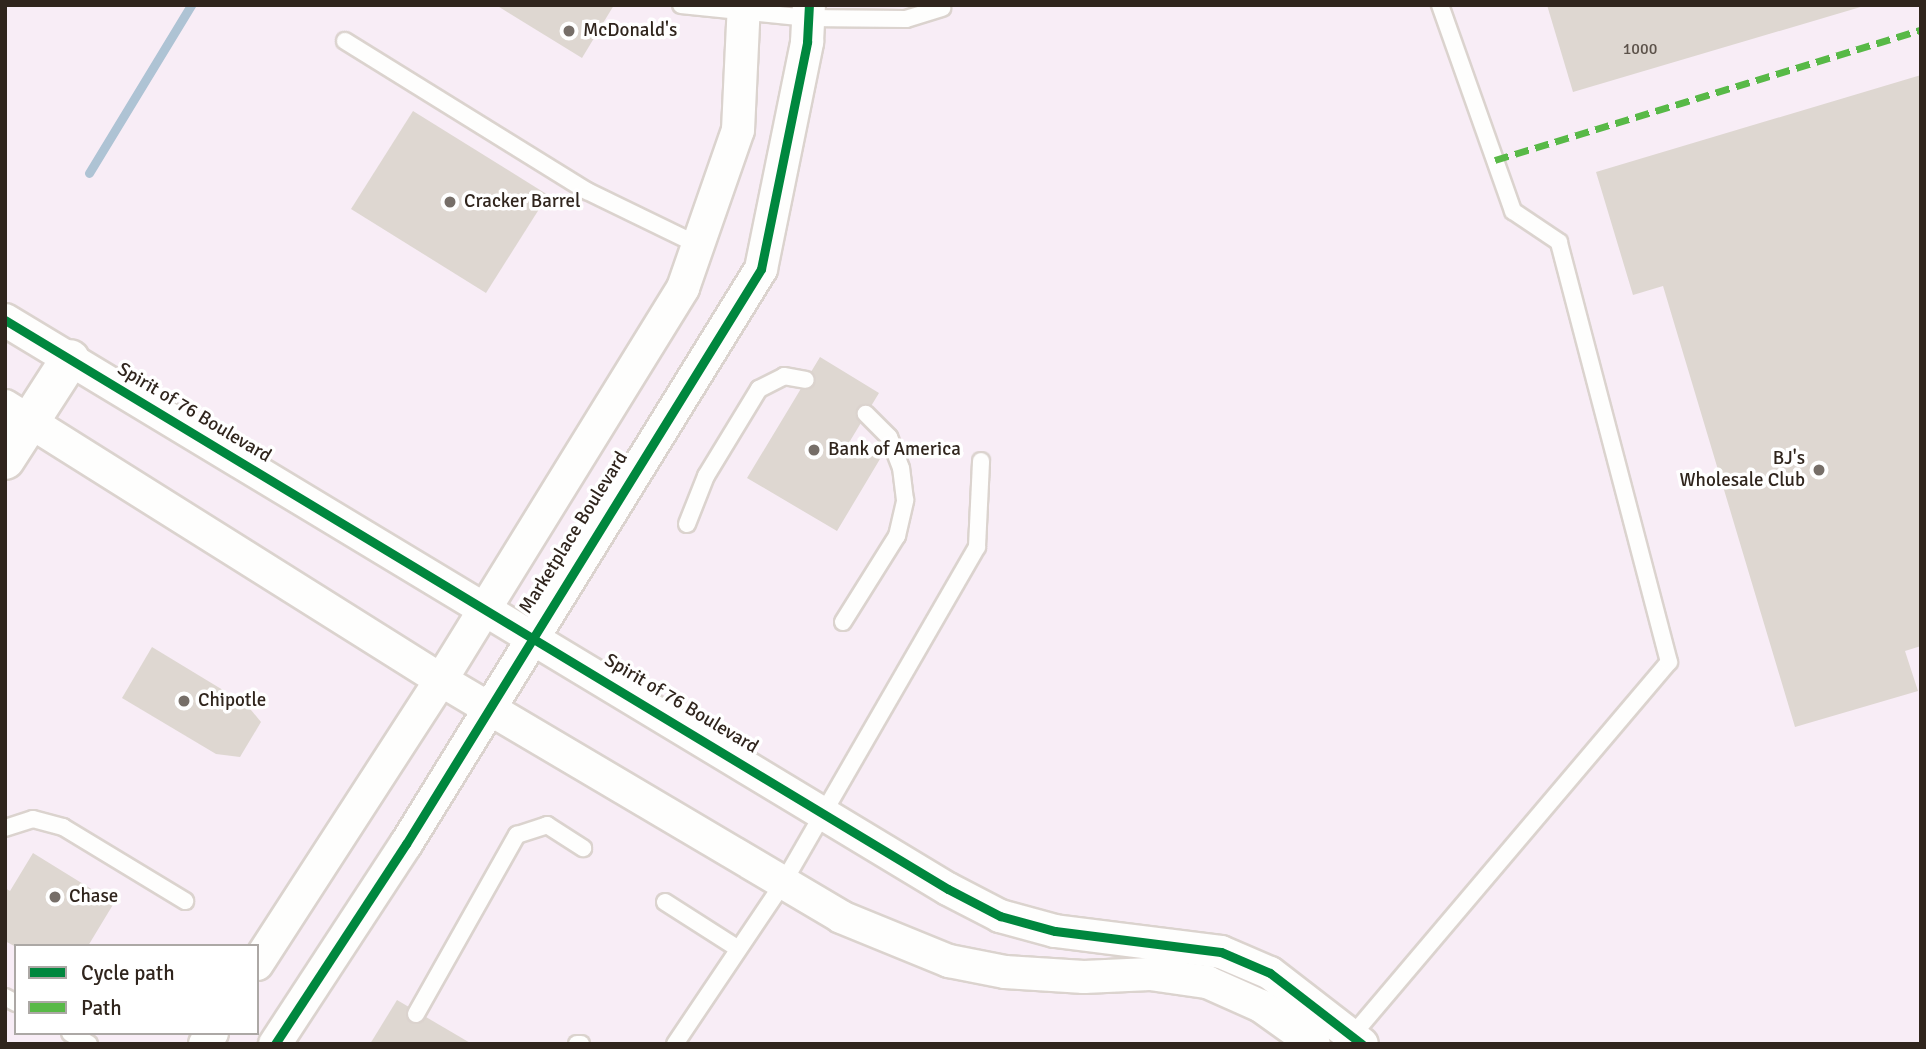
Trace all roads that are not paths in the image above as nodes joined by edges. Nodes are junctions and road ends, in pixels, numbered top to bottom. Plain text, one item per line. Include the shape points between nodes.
1 (681, 5) edge
2 (1440, 5) edge
3 (942, 8) dead end
4 (744, 10) edge
5 (809, 12) edge
6 (345, 41) dead end
7 (698, 245) junction
8 (5, 320) edge
9 (70, 359) junction
10 (806, 380) dead end
11 (17, 413) edge
12 (866, 414) dead end
13 (5, 460) edge
14 (981, 461) dead end
15 (687, 524) dead end
16 (485, 609) junction
17 (843, 622) dead end
18 (531, 635) junction
19 (441, 680) junction
20 (487, 708) junction
21 (825, 814) junction
22 (5, 828) edge
23 (583, 848) dead end
24 (783, 883) junction
25 (185, 901) dead end
26 (665, 902) dead end
27 (737, 948) junction
28 (259, 961) edge
29 (416, 1014) dead end
30 (73, 1035) edge
31 (1353, 1040) edge
32 (89, 1044) edge
33 (275, 1044) edge
34 (675, 1044) edge
35 (1314, 1044) edge

1 - 4 lane
2 - 31 lane via 1513,211 1559,242 1669,662
3 - 5 lane via 906,19
4 - 5 lane
4 - 7 street, Marketplace Boulevard via 738,130
5 - 18 street, Marketplace Boulevard via 761,269
6 - 7 lane via 587,191
7 - 16 street, Marketplace Boulevard via 683,288
8 - 9 street, Spirit of 76 Boulevard
9 - 11 highway
9 - 16 street, Spirit of 76 Boulevard
10 - 15 lane via 784,376 759,389 706,476
11 - 13 highway
11 - 19 street
12 - 17 lane via 888,437 901,468 905,500 897,536
14 - 21 lane via 977,547
16 - 18 street, Spirit of 76 Boulevard
16 - 19 street, Marketplace Boulevard
18 - 20 street, Marketplace Boulevard
18 - 21 street, Spirit of 76 Boulevard
19 - 20 street
19 - 28 street, Marketplace Boulevard
20 - 24 street
20 - 33 street, Marketplace Boulevard via 406,844
21 - 24 lane
21 - 31 street, Spirit of 76 Boulevard via 1000,916 1055,931 1221,952 1270,973
22 - 25 lane via 33,819 63,827
23 - 29 lane via 547,825 517,835
24 - 27 lane
24 - 35 street via 894,942 949,961 1005,972 1150,974 1207,982 1261,1006
26 - 27 lane
27 - 34 lane
30 - 32 lane

